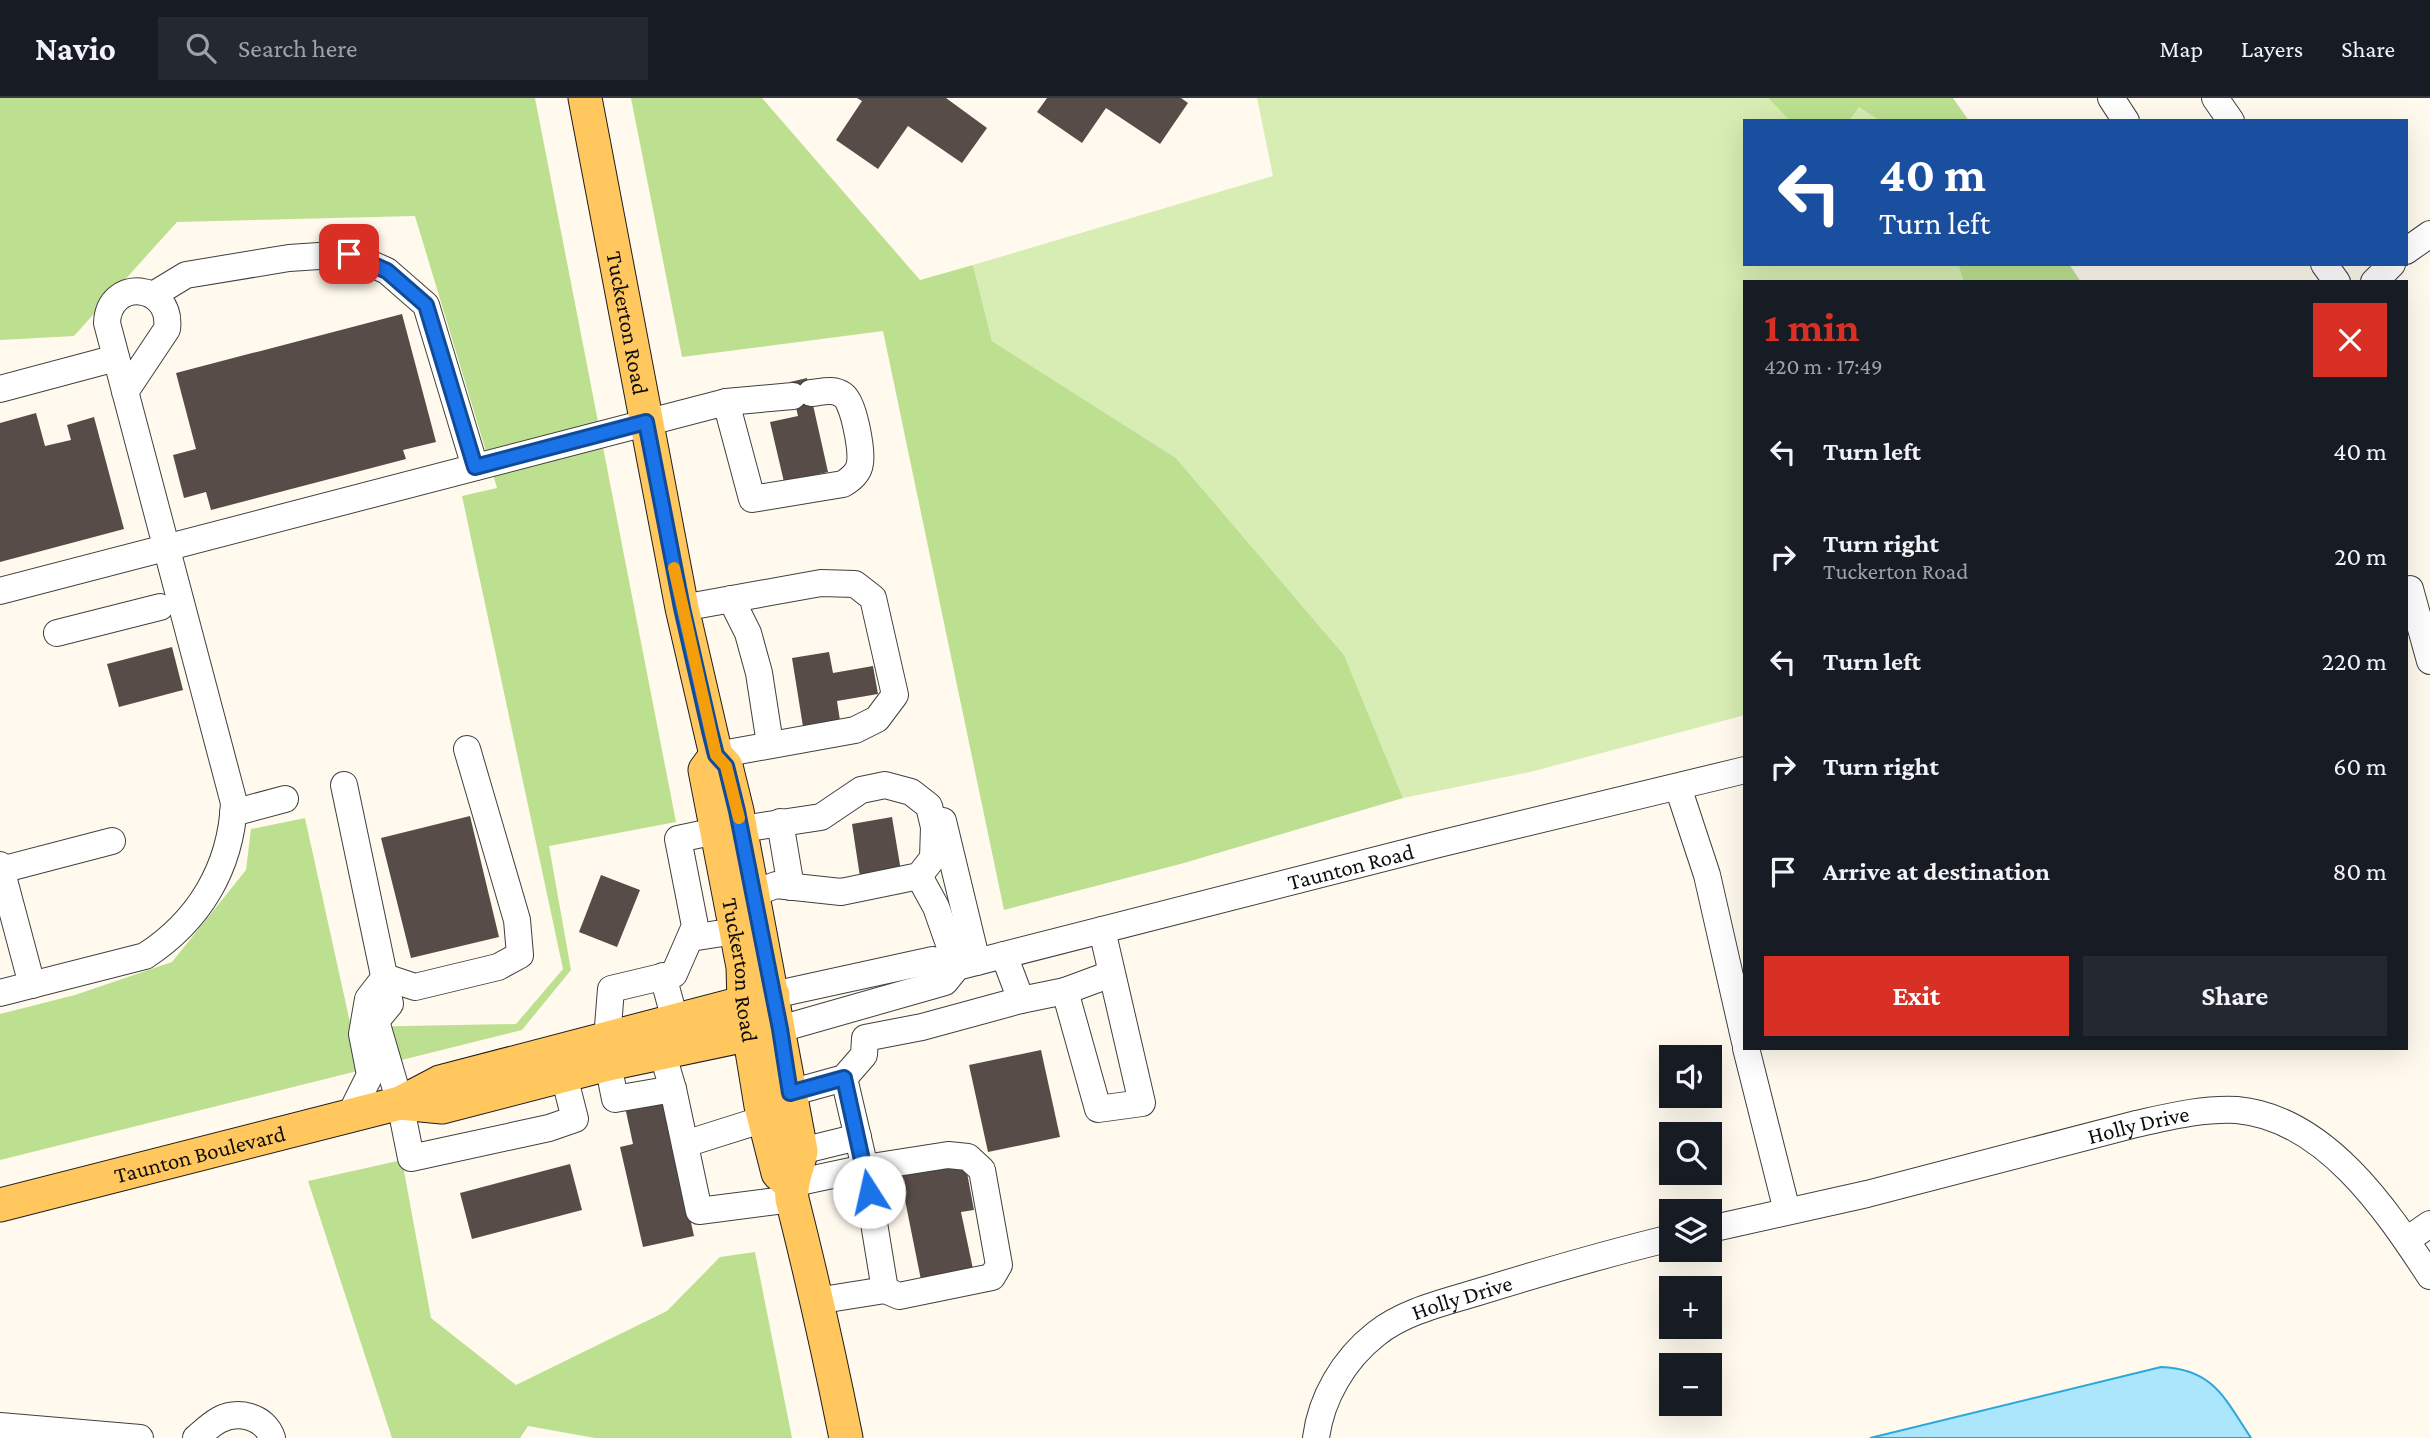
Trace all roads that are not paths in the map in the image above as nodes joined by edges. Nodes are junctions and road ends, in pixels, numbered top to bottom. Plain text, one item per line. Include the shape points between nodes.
1 (585, 98) edge
2 (2111, 98) edge
3 (2215, 98) edge
4 (2125, 119) edge
5 (2230, 119) edge
6 (2430, 234) edge
7 (2408, 250) edge
8 (2390, 266) edge
9 (2376, 280) edge
10 (153, 295) junction
11 (116, 358) junction
12 (0, 389) edge
13 (125, 392) junction
14 (726, 402) junction
15 (646, 422) junction
16 (475, 467) junction
17 (166, 548) junction
18 (2416, 588) edge
19 (0, 591) edge
20 (732, 599) junction
21 (160, 607) dead end
22 (682, 608) junction
23 (57, 634) dead end
24 (2430, 661) edge
25 (769, 744) junction
26 (467, 749) dead end
27 (716, 755) junction
28 (1743, 771) edge
29 (344, 785) dead end
30 (1678, 788) junction
31 (917, 797) junction
32 (285, 799) dead end
33 (233, 813) junction
34 (780, 822) junction
35 (728, 830) junction
36 (112, 841) dead end
37 (1, 868) edge
38 (919, 876) junction
39 (791, 887) junction
40 (752, 894) junction
41 (1102, 930) junction
42 (735, 931) junction
43 (691, 938) junction
44 (1004, 955) junction
45 (967, 964) junction
46 (1111, 974) junction
47 (663, 976) junction
48 (385, 977) junction
49 (32, 985) junction
50 (1065, 990) junction
51 (917, 992) junction
52 (0, 993) edge
53 (759, 998) junction
54 (1021, 1000) junction
55 (853, 1010) junction
56 (675, 1020) junction
57 (930, 1025) junction
58 (765, 1031) junction
59 (1743, 1033) edge
60 (864, 1038) junction
61 (1747, 1050) edge
62 (607, 1052) junction
63 (662, 1052) junction
64 (564, 1076) junction
65 (844, 1078) junction
66 (673, 1089) junction
67 (790, 1093) junction
68 (400, 1103) junction
69 (349, 1116) junction
70 (764, 1119) junction
71 (858, 1137) junction
72 (685, 1144) junction
73 (801, 1152) junction
74 (865, 1168) junction
75 (791, 1191) junction
76 (0, 1205) edge
77 (1787, 1211) junction
78 (2430, 1224) edge
79 (1722, 1226) edge
80 (2407, 1240) junction
81 (1659, 1241) edge
82 (2430, 1276) edge
83 (885, 1290) junction
84 (816, 1301) junction
85 (0, 1426) edge
86 (140, 1438) edge
87 (196, 1438) edge
88 (272, 1438) edge
89 (846, 1438) edge
90 (1316, 1438) edge

1 - 15 main road, Tuckerton Road
2 - 4 street
3 - 5 street
6 - 7 street
8 - 9 street
10 - 11 street via 130,292 111,305 107,323
10 - 13 street via 166,311 167,329
10 - 16 street via 186,275 289,258 349,254 387,271 426,305
11 - 12 street
11 - 13 street
13 - 17 street
14 - 14 street via 834,391 843,395 852,408 858,470 843,484 752,499
14 - 15 street
15 - 16 street
15 - 22 main road, Tuckerton Road
16 - 17 street
17 - 19 street
17 - 33 street
18 - 24 street
20 - 22 street
20 - 25 street via 759,673
20 - 25 street via 821,583 855,584 873,598 895,695 877,719 855,730
21 - 23 street
22 - 27 main road, Tuckerton Road
25 - 27 street
26 - 48 street via 517,920 520,955 498,967 415,987
27 - 35 main road, Tuckerton Road via 726,766
28 - 30 street, Taunton Road
29 - 48 street
30 - 41 street, Taunton Road
30 - 59 street via 1707,875
31 - 34 street via 886,785 861,790 821,817
31 - 38 street via 929,806 934,827 933,858
31 - 45 street via 930,795 940,807
32 - 33 street
33 - 49 street via 228,849 217,878 197,910 170,938 145,956
34 - 35 street
34 - 39 street
35 - 40 main road, Tuckerton Road
35 - 42 main road, Tuckerton Road
35 - 43 street via 678,839 695,926
36 - 37 street
37 - 49 street
38 - 39 street via 841,892
38 - 45 street
39 - 40 street via 776,885
40 - 53 main road, Tuckerton Road
41 - 44 street, Taunton Road
41 - 46 street
42 - 43 street
42 - 53 main road, Tuckerton Road via 743,967
43 - 47 street via 674,974
44 - 45 street, Taunton Road
44 - 54 street
45 - 51 street, Taunton Road via 945,982
45 - 53 street, Taunton Road via 933,960
46 - 50 street
46 - 50 street via 1142,1103 1098,1109
47 - 56 street
47 - 62 street via 611,989
48 - 68 street via 390,1004 376,1021
48 - 69 street via 368,999 362,1034 370,1075
49 - 52 street
50 - 54 street
51 - 55 street, Taunton Road
51 - 57 street
53 - 56 main road, Taunton Boulevard
53 - 58 main road, Tuckerton Road
54 - 57 street
55 - 58 street, Taunton Road
55 - 60 street
56 - 62 main road, Taunton Boulevard
57 - 60 street
58 - 63 main road, Taunton Boulevard
58 - 67 main road, Tuckerton Road
58 - 70 main road, Tuckerton Road
60 - 65 street via 864,1055
61 - 77 street
62 - 63 main road, Taunton Boulevard
62 - 64 main road, Taunton Boulevard
62 - 66 street via 615,1099
62 - 68 main road, Taunton Boulevard via 440,1082
63 - 66 street
64 - 68 main road, Taunton Boulevard via 442,1107
64 - 68 street via 575,1119 411,1158
65 - 67 street
65 - 71 street
66 - 72 street
67 - 73 main road, Tuckerton Road
68 - 69 main road, Taunton Boulevard
69 - 76 main road, Taunton Boulevard
70 - 72 street
70 - 75 main road, Tuckerton Road via 778,1173
71 - 73 street
71 - 74 street
72 - 75 street via 699,1211
73 - 75 main road, Tuckerton Road
74 - 75 street
74 - 83 street
74 - 83 street via 948,1154 968,1157 982,1170 999,1265 992,1277 900,1296
75 - 84 main road, Tuckerton Road
77 - 79 street, Holly Drive
77 - 80 street, Holly Drive via 2136,1124 2235,1110 2285,1123 2328,1151 2366,1187
78 - 80 street
80 - 82 street, Holly Drive
81 - 90 street, Holly Drive via 1501,1285 1398,1320 1361,1346 1345,1366 1320,1412
83 - 84 street
84 - 89 main road, Tuckerton Road
85 - 86 street
87 - 88 street via 219,1420 247,1415 261,1422

